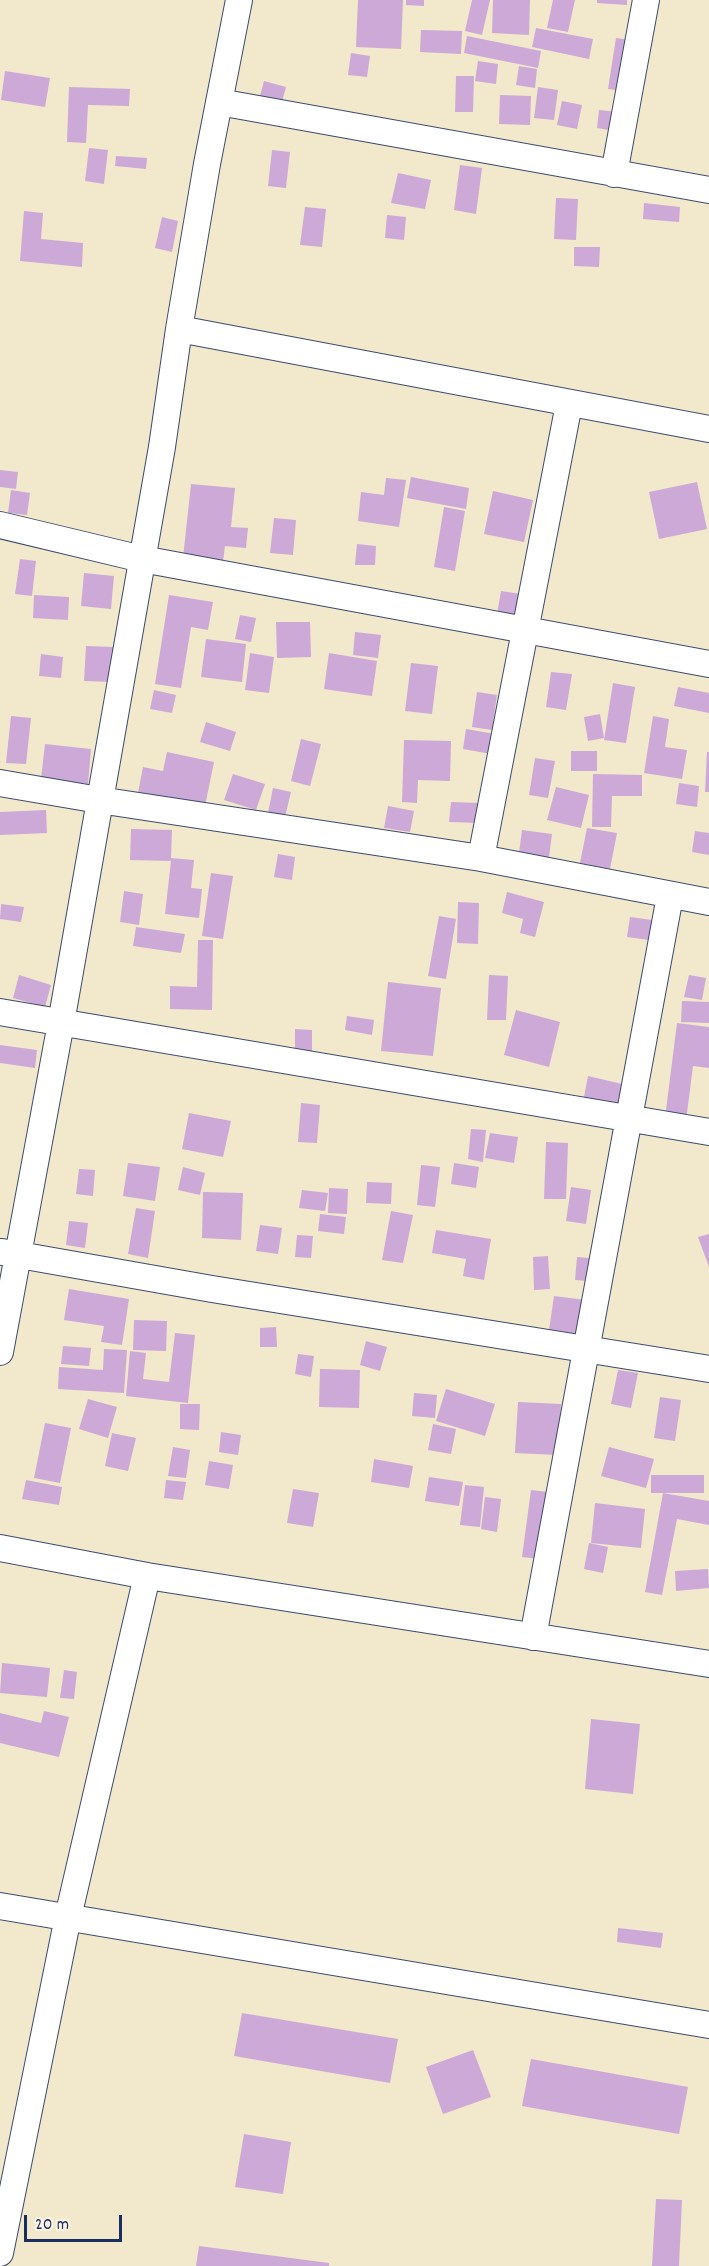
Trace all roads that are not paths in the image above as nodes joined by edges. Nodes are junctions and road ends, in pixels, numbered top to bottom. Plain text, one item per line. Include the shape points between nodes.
1 (239, 0) edge
2 (646, 0) edge
3 (219, 102) junction
4 (614, 174) junction
5 (709, 190) edge
6 (179, 329) junction
7 (568, 404) junction
8 (709, 429) edge
9 (0, 525) edge
10 (142, 559) junction
11 (525, 629) junction
12 (709, 664) edge
13 (0, 783) edge
14 (99, 800) junction
15 (481, 858) junction
16 (670, 896) junction
17 (709, 902) edge
18 (0, 1011) edge
19 (61, 1023) junction
20 (629, 1118) junction
21 (709, 1132) edge
22 (9, 1253) edge
23 (587, 1348) junction
24 (0, 1352) edge
25 (709, 1369) edge
26 (0, 1548) edge
27 (147, 1576) junction
28 (533, 1637) junction
29 (709, 1664) edge
30 (0, 1906) edge
31 (68, 1917) junction
32 (709, 2025) edge
33 (0, 2253) edge

1 - 3 street
2 - 4 street
3 - 4 street
3 - 6 street
4 - 5 street
6 - 7 street
6 - 10 street
7 - 8 street
7 - 11 street
9 - 10 street
10 - 11 street
10 - 14 street
11 - 12 street
11 - 15 street
13 - 14 street
14 - 15 street
14 - 19 street
15 - 16 street
16 - 17 street
16 - 20 street
18 - 19 street
19 - 20 street
19 - 22 street
20 - 21 street
20 - 23 street
22 - 23 street
22 - 24 street
23 - 25 street
23 - 28 street
26 - 27 street
27 - 28 street
27 - 31 street
28 - 29 street
30 - 31 street
31 - 32 street
31 - 33 street

